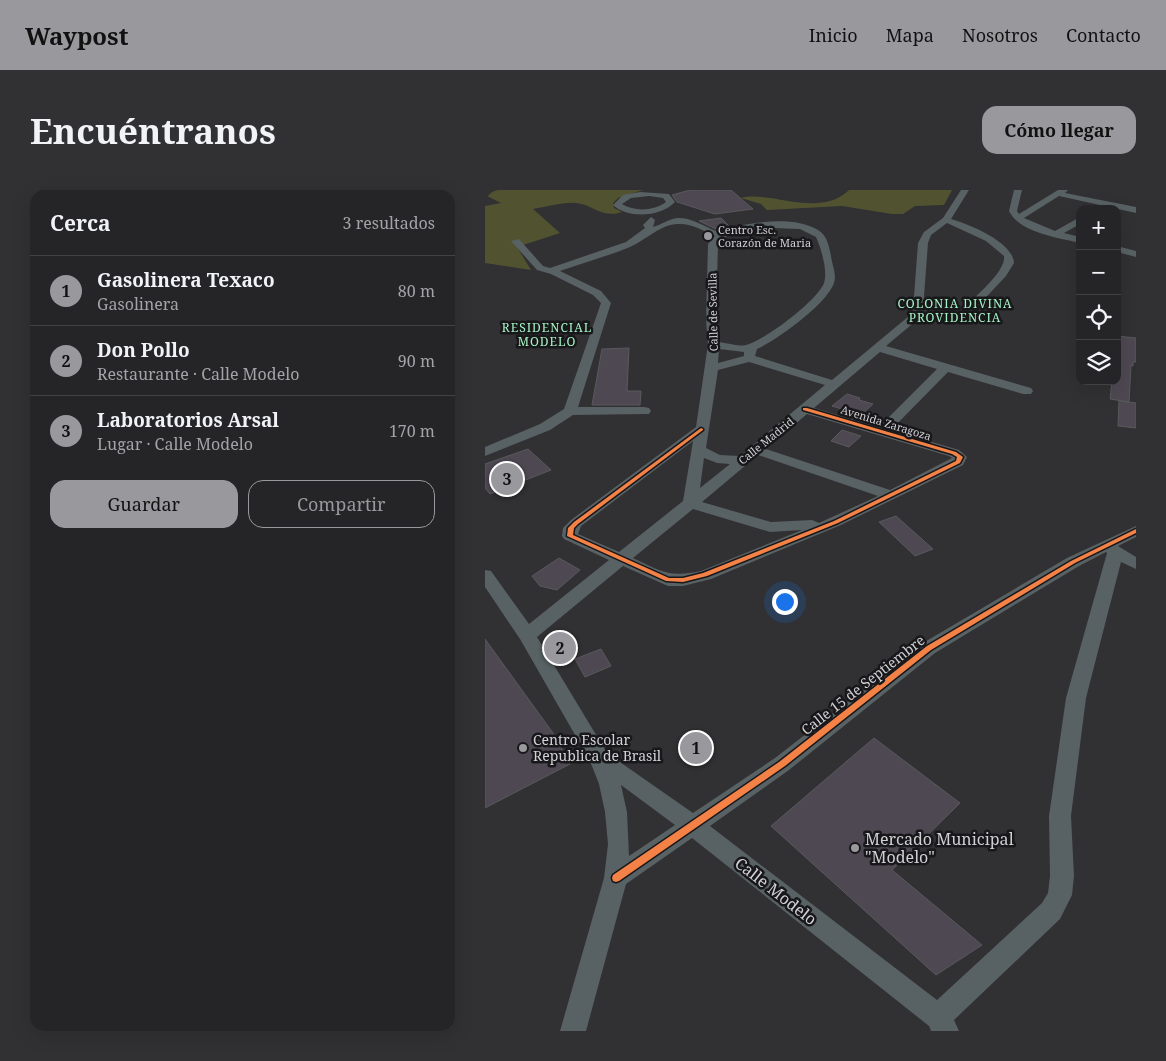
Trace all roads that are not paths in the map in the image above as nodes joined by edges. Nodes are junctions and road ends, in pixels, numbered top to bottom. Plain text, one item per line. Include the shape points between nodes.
1 (965, 190) edge
2 (1018, 190) edge
3 (1062, 192) edge
4 (1101, 205) edge
5 (1121, 208) edge
6 (1136, 210) edge
7 (650, 211) junction
8 (1017, 218) junction
9 (946, 220) junction
10 (1076, 222) edge
11 (650, 229) junction
12 (1057, 233) junction
13 (722, 236) junction
14 (1076, 239) edge
15 (516, 241) dead end
16 (1121, 250) edge
17 (1136, 254) edge
18 (553, 271) junction
19 (971, 306) dead end
20 (714, 344) junction
21 (879, 348) junction
22 (750, 353) junction
23 (946, 367) junction
24 (712, 368) junction
25 (834, 384) junction
26 (1027, 391) dead end
27 (805, 409) junction
28 (570, 411) junction
29 (644, 411) dead end
30 (701, 429) junction
31 (881, 432) junction
32 (698, 450) junction
33 (756, 450) junction
34 (485, 452) edge
35 (743, 460) junction
36 (890, 495) junction
37 (690, 503) junction
38 (836, 522) junction
39 (1136, 531) edge
40 (1110, 548) junction
41 (621, 559) junction
42 (1136, 564) edge
43 (485, 575) edge
44 (527, 635) junction
45 (600, 759) junction
46 (692, 825) junction
47 (617, 878) junction
48 (942, 1024) edge
49 (573, 1031) edge

1 - 9 street, Calle Madrid
2 - 8 street via 1013,211
3 - 4 street
3 - 8 street
5 - 6 street
7 - 7 street via 629,210 617,202 629,196 649,194 671,199 667,206
7 - 11 street via 652,216 647,225
8 - 12 street
9 - 19 street via 958,223 1008,255 1009,263 1002,274
9 - 21 street, Calle Madrid via 927,234 923,243 918,310
10 - 12 street
11 - 13 street via 660,229 667,223 681,220
11 - 18 street via 629,244
12 - 14 street
13 - 20 street, Calle de Sevilla via 713,244 711,320
13 - 22 street via 741,229 776,225 812,230 821,238 829,284 817,301
15 - 18 street via 540,268
16 - 17 street
18 - 28 street via 597,293 606,303
20 - 22 street
20 - 24 street, Calle de Sevilla
21 - 23 street
21 - 25 street, Calle Madrid
22 - 24 street
22 - 25 street
23 - 26 street
23 - 31 street
24 - 30 street, Calle de Sevilla
25 - 27 street, Calle Madrid
27 - 31 street, Avenida Zaragoza
27 - 33 street, Calle Madrid
28 - 29 street
28 - 34 street via 551,424
30 - 32 street, Calle de Sevilla
30 - 41 street via 571,528 570,536
31 - 36 street, Avenida Zaragoza via 960,457 958,462
32 - 35 street via 717,459
32 - 37 street, Calle de Sevilla
33 - 35 street, Calle Madrid
33 - 36 street
35 - 37 street, Calle Madrid
36 - 38 street
37 - 38 street via 770,527
37 - 41 street, Calle Madrid
38 - 41 street via 705,575 683,580 668,580
39 - 40 street, Calle 15 de Septiembre
40 - 42 street
40 - 46 street, Calle 15 de Septiembre via 929,648 782,764
40 - 48 street via 1075,698 1060,816 1060,895 1051,911
41 - 44 street, Calle Madrid
43 - 44 street, Calle Modelo
44 - 45 street, Calle Modelo
45 - 46 street, Calle Modelo
45 - 47 street, Calle Modelo via 616,812 619,844
46 - 47 street, Calle 15 de Septiembre
46 - 48 street, Calle Modelo
47 - 49 street

